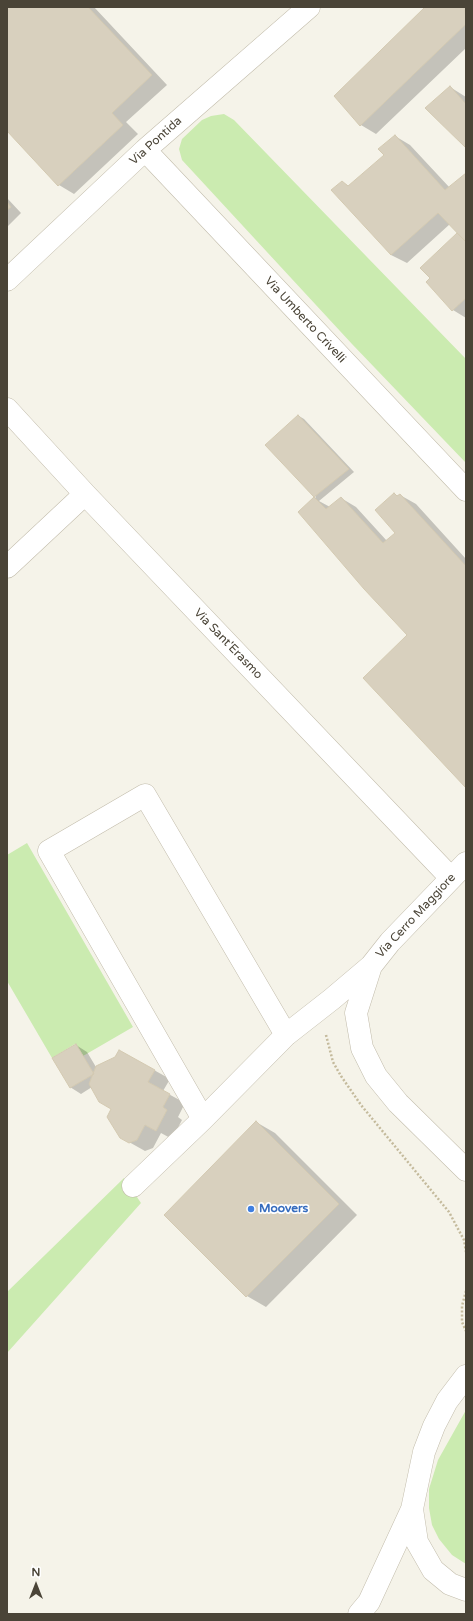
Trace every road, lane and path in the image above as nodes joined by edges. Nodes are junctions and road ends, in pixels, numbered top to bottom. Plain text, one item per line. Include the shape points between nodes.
1 (299, 10) edge
2 (145, 150) junction
3 (7, 280) edge
4 (7, 409) edge
5 (466, 490) edge
6 (85, 494) junction
7 (7, 567) edge
8 (466, 863) edge
9 (451, 878) junction
10 (371, 966) junction
11 (286, 1035) junction
12 (203, 1119) junction
13 (466, 1170) edge
14 (133, 1186) dead end
15 (449, 1212) dead end
16 (466, 1252) edge
17 (466, 1291) edge
18 (466, 1331) edge
19 (466, 1376) edge
20 (412, 1509) junction
21 (466, 1590) edge
22 (359, 1614) edge

1 - 2 street, Via Pontida
2 - 3 street, Via Pontida
2 - 5 street, Via Umberto Crivelli
4 - 6 street, Via Sant'Erasmo
6 - 7 street
6 - 9 street, Via Sant'Erasmo
8 - 9 street, Via Cerro Maggiore
9 - 10 street, Via Cerro Maggiore via 390,942
10 - 11 street
10 - 13 street, Via Cerro Maggiore via 356,1013 362,1048 376,1076 398,1103
11 - 12 street
11 - 12 street via 145,795 49,851
12 - 14 street
15 - 16 path via 464,1240
17 - 18 path via 462,1306 462,1322
19 - 20 street via 434,1426 424,1452
20 - 21 street via 417,1542 433,1570 450,1584
20 - 22 street via 369,1602

